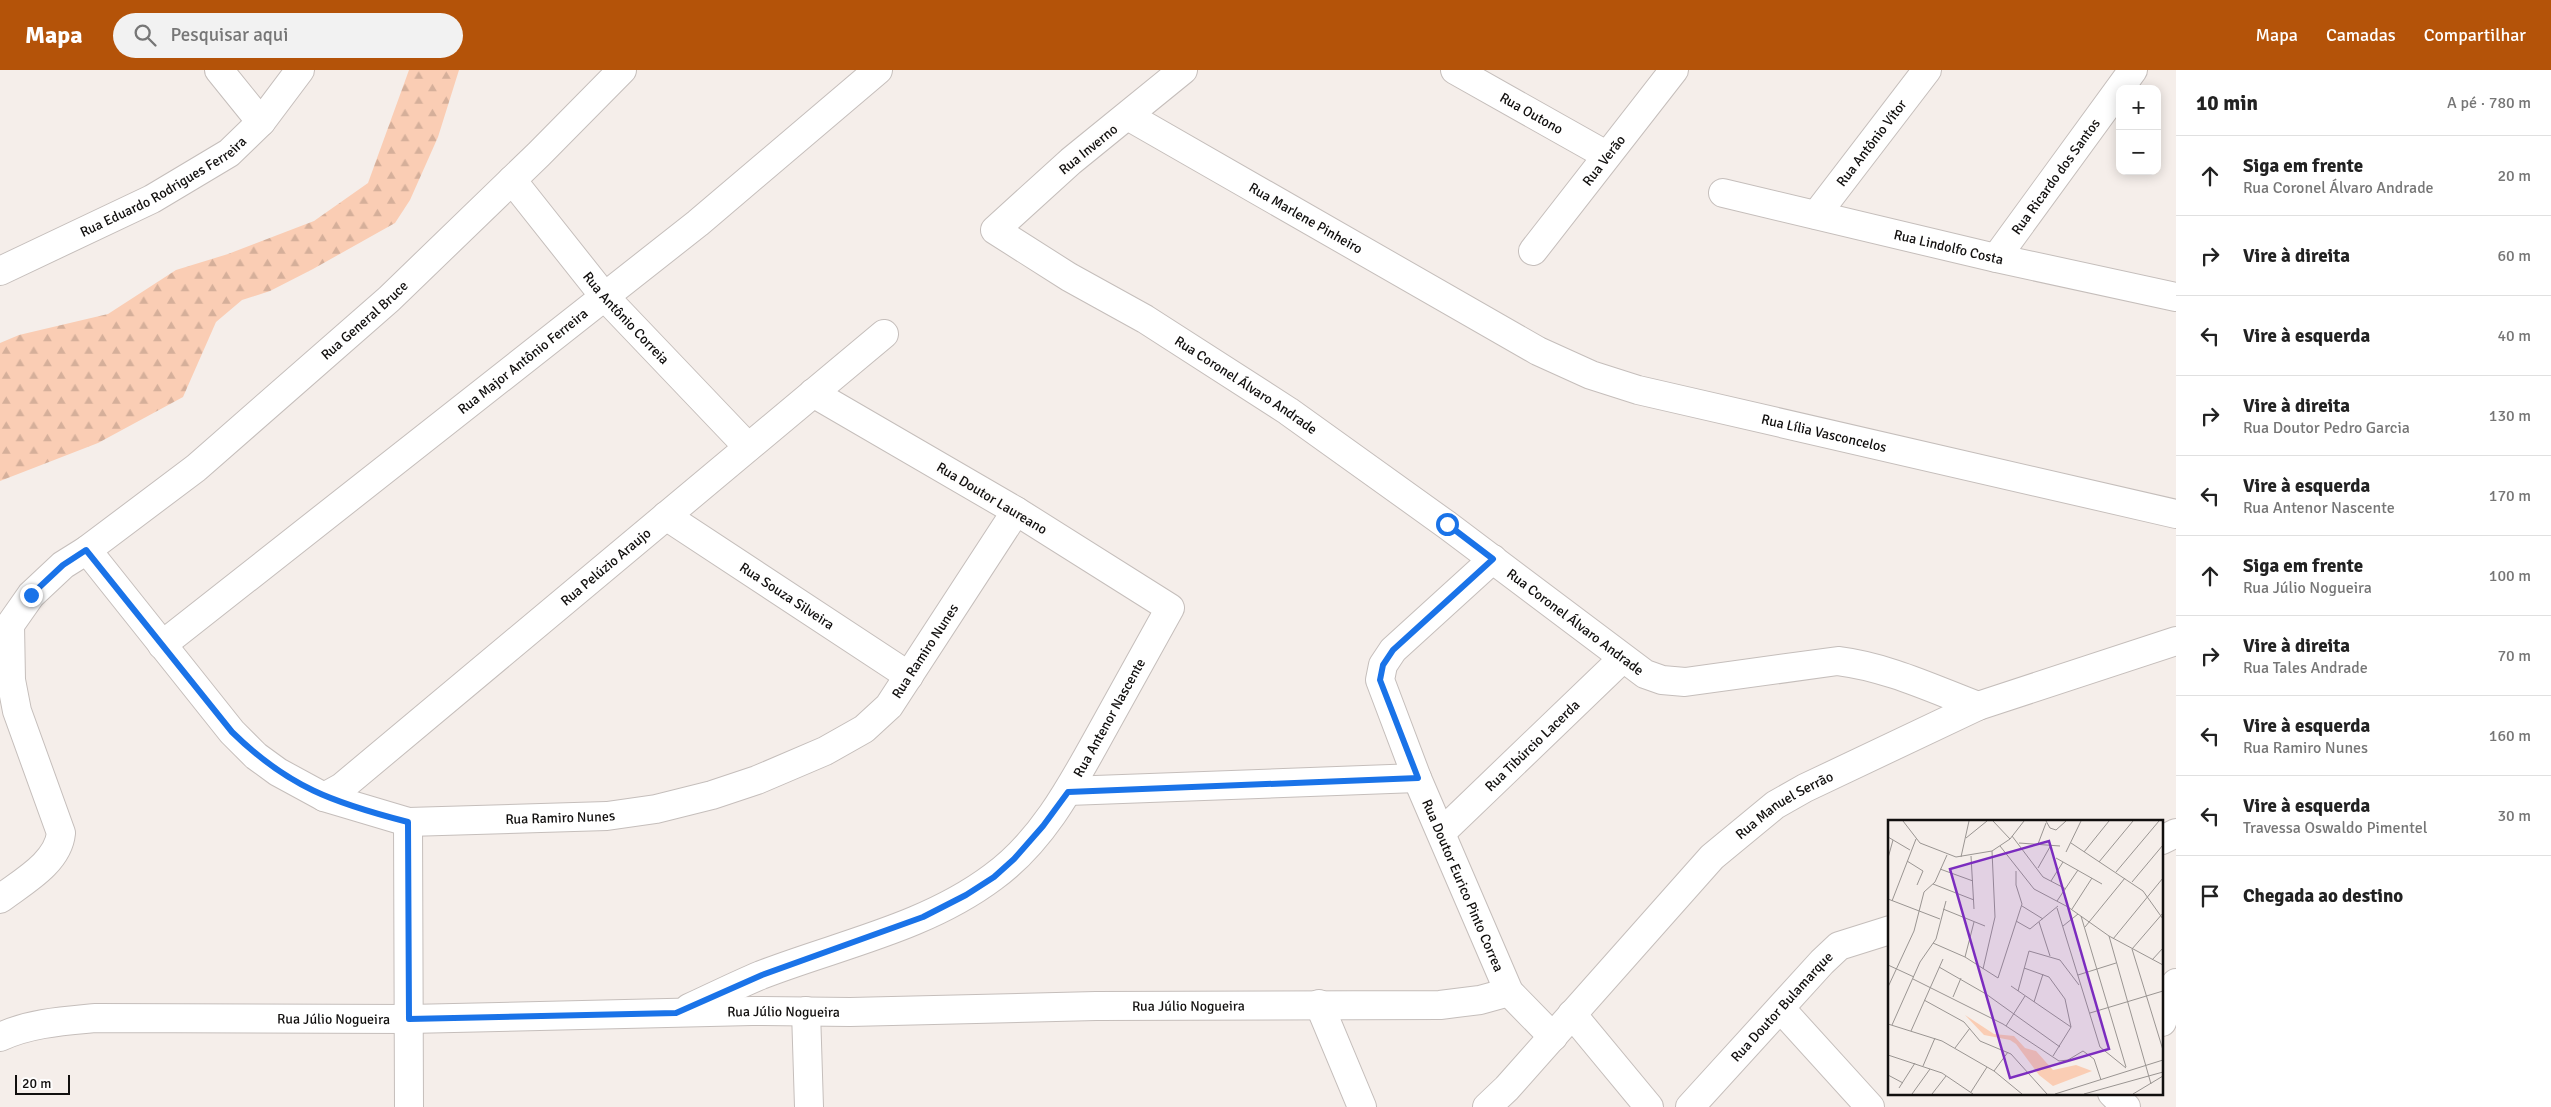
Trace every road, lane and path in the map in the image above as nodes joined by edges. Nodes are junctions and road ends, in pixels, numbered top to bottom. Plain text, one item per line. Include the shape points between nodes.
1 (219, 70) edge
2 (300, 70) edge
3 (622, 70) edge
4 (878, 70) edge
5 (1183, 70) edge
6 (1455, 70) edge
7 (1674, 70) edge
8 (1928, 70) edge
9 (2133, 70) edge
10 (1128, 116) junction
11 (261, 122) junction
12 (1606, 155) junction
13 (512, 180) junction
14 (1723, 193) dead end
15 (1816, 215) junction
16 (995, 230) joint
17 (1533, 251) dead end
18 (1996, 258) junction
19 (0, 271) edge
20 (604, 296) junction
21 (2176, 297) edge
22 (1484, 320) joint
23 (884, 334) dead end
24 (813, 393) junction
25 (748, 447) junction
26 (1016, 512) junction
27 (2176, 514) edge
28 (666, 516) junction
29 (86, 550) junction
30 (1493, 559) junction
31 (1170, 608) joint
32 (2176, 641) edge
33 (162, 645) junction
34 (1622, 658) junction
35 (909, 676) junction
36 (1978, 706) junction
37 (1418, 778) junction
38 (1068, 792) junction
39 (324, 797) junction
40 (408, 822) junction
41 (1442, 832) junction
42 (2176, 833) edge
43 (2164, 839) edge
44 (0, 899) edge
45 (1888, 931) edge
46 (2175, 988) edge
47 (1509, 992) junction
48 (1319, 1004) junction
49 (1781, 1009) junction
50 (806, 1011) junction
51 (676, 1013) junction
52 (1572, 1014) junction
53 (2164, 1017) edge
54 (409, 1019) junction
55 (1553, 1036) junction
56 (0, 1037) edge
57 (2113, 1094) edge
58 (2137, 1094) edge
59 (409, 1107) edge
60 (809, 1107) edge
61 (1362, 1107) edge
62 (1488, 1107) edge
63 (1649, 1107) edge
64 (1690, 1107) edge
65 (1870, 1107) edge
66 (2126, 1107) edge
67 (2132, 1107) edge

1 - 11 street
2 - 11 street, Rua Eduardo Rodrigues Ferreira
3 - 13 street, Rua General Bruce
4 - 20 street, Rua Major Antônio Ferreira via 698,223
5 - 10 street, Rua Inverno
6 - 12 street, Rua Outono
7 - 12 street, Rua Verão
8 - 15 street, Rua Antônio Vítor
9 - 18 street, Rua Ricardo dos Santos
10 - 16 street, Rua Inverno via 1071,161
10 - 22 street, Rua Marlene Pinheiro
11 - 19 street, Rua Eduardo Rodrigues Ferreira via 229,153 190,178
12 - 17 street, Rua Verão
13 - 20 street, Rua Antônio Correia
13 - 29 street, Rua General Bruce via 388,299 196,468
14 - 15 street, Rua Lindolfo Costa
15 - 18 street, Rua Lindolfo Costa
16 - 30 street, Rua Coronel Álvaro Andrade via 1069,277 1145,319 1280,406
18 - 21 street, Rua Lindolfo Costa
20 - 25 street, Rua Antônio Correia
20 - 33 street, Rua Major Antônio Ferreira
22 - 27 street, Rua Lília Vasconcelos via 1538,351 1590,375 1638,390
23 - 24 street, Rua Pelúzio Araujo
24 - 25 street, Rua Pelúzio Araujo
24 - 26 street, Rua Doutor Laureano
25 - 28 street, Rua Pelúzio Araujo
26 - 31 street, Rua Doutor Laureano
26 - 35 street, Rua Ramiro Nunes
28 - 35 street, Rua Souza Silveira
28 - 39 street, Rua Pelúzio Araujo via 349,780
29 - 33 street, Rua Ramiro Nunes
29 - 44 street, Rua General Bruce via 63,565 31,595 10,625 11,680 17,711 61,833 55,854
30 - 34 street, Rua Coronel Álvaro Andrade
30 - 37 street, Rua Doutor Eurico Pinto Correa via 1393,650 1383,665 1380,680
31 - 38 street, Rua Antenor Nascente
32 - 36 street, Rua Manuel Serrão
33 - 39 street, Rua Ramiro Nunes via 232,732 256,756
34 - 36 street, Rua Coronel Álvaro Andrade via 1645,674 1662,680 1685,682 1815,662 1860,663
34 - 41 street, Rua Tibúrcio Lacerda
35 - 40 street, Rua Ramiro Nunes via 889,706 864,729 826,751 712,795 656,809 607,816
36 - 52 street, Rua Manuel Serrão via 1775,805 1712,857
37 - 38 street
37 - 41 street, Rua Doutor Eurico Pinto Correa
38 - 51 street, Rua Antenor Nascente via 1014,859 966,895 923,917 762,975
39 - 40 street, Rua Ramiro Nunes
40 - 54 street
41 - 47 street, Rua Doutor Eurico Pinto Correa
42 - 43 street
45 - 49 street, Rua Doutor Bulamarque via 1839,946
46 - 53 street
47 - 48 street, Rua Júlio Nogueira via 1440,1005
47 - 55 street, Rua Doutor Eurico Pinto Correa
48 - 50 street, Rua Júlio Nogueira
48 - 61 street
49 - 64 street, Rua Doutor Bulamarque
49 - 65 street
50 - 51 street, Rua Júlio Nogueira
50 - 60 street
51 - 54 street, Rua Júlio Nogueira
52 - 55 street, Rua Manuel Serrão
52 - 63 street
54 - 56 street, Rua Júlio Nogueira via 96,1018 53,1022
54 - 59 street
55 - 62 street, Rua Manuel Serrão
57 - 66 street
58 - 67 street

